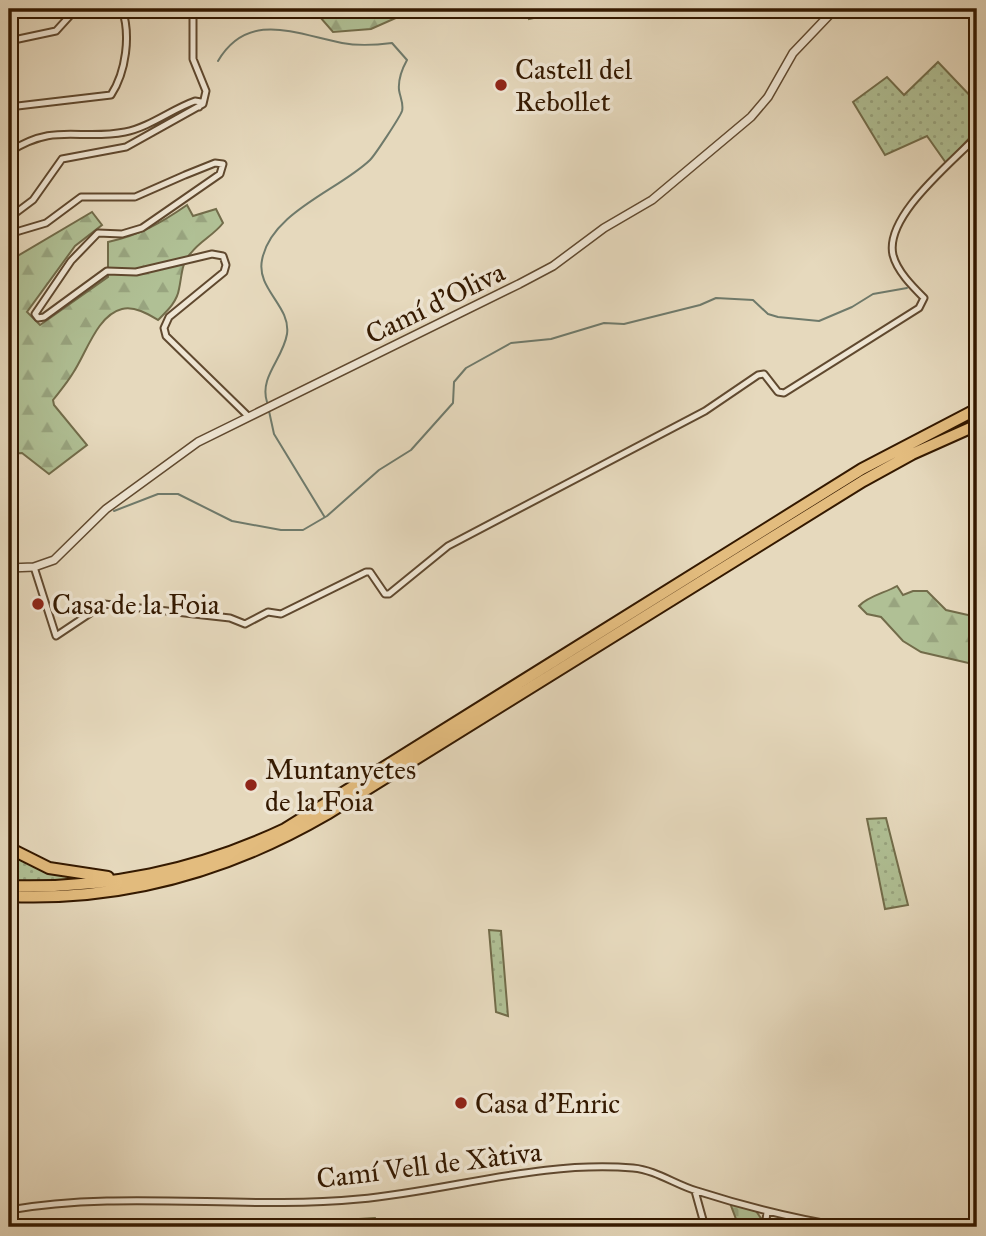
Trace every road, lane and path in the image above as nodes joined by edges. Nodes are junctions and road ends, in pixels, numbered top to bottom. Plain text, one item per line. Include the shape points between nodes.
1 (76, 9) edge
2 (122, 9) edge
3 (193, 9) edge
4 (835, 9) edge
5 (9, 41) edge
6 (11, 107) edge
7 (199, 107) junction
8 (9, 130) edge
9 (977, 136) edge
10 (9, 152) edge
11 (9, 218) edge
12 (9, 234) edge
13 (977, 409) edge
14 (248, 416) junction
15 (977, 425) edge
16 (34, 567) junction
17 (9, 568) edge
18 (13, 851) edge
19 (190, 867) junction
20 (9, 886) edge
21 (9, 899) edge
22 (695, 1191) junction
23 (9, 1210) edge
24 (767, 1212) junction
25 (705, 1227) edge
26 (771, 1227) edge
27 (846, 1227) edge

1 - 5 street via 55,31
2 - 6 street via 126,47 111,95
3 - 7 street via 193,59 206,93
4 - 14 street, Camí d’Oliva via 793,54 758,111 647,204 537,275
6 - 8 street
7 - 10 street via 200,100 124,132 36,136
7 - 11 street via 126,147 62,159 33,200
9 - 16 street via 910,205 894,234 894,259 924,298 919,308 784,393 764,374 758,375 705,411 448,546 388,594 366,572 281,614 268,612 244,624 230,618 104,604 56,636
12 - 14 street via 47,223 81,197 135,197 215,163 223,164 219,174 149,224 122,234 98,233 71,261 34,314 44,317 107,271 136,272 212,254 223,256 224,272 169,317 164,332
13 - 19 highway via 862,469 317,811 251,845
14 - 16 street, Camí d’Oliva via 171,460 97,516 61,556
15 - 21 highway via 912,454 811,511 296,832 219,866 102,900
16 - 17 street, Camí d’Oliva
18 - 19 highway via 49,868 91,877
19 - 20 highway via 140,879 76,886
22 - 23 street, Camí Vell de Xàtiva via 639,1168 606,1167 357,1199 72,1202
22 - 24 street, Camí Vell de Xàtiva
22 - 25 street
24 - 26 street
24 - 27 street, Camí Vell de Xàtiva

